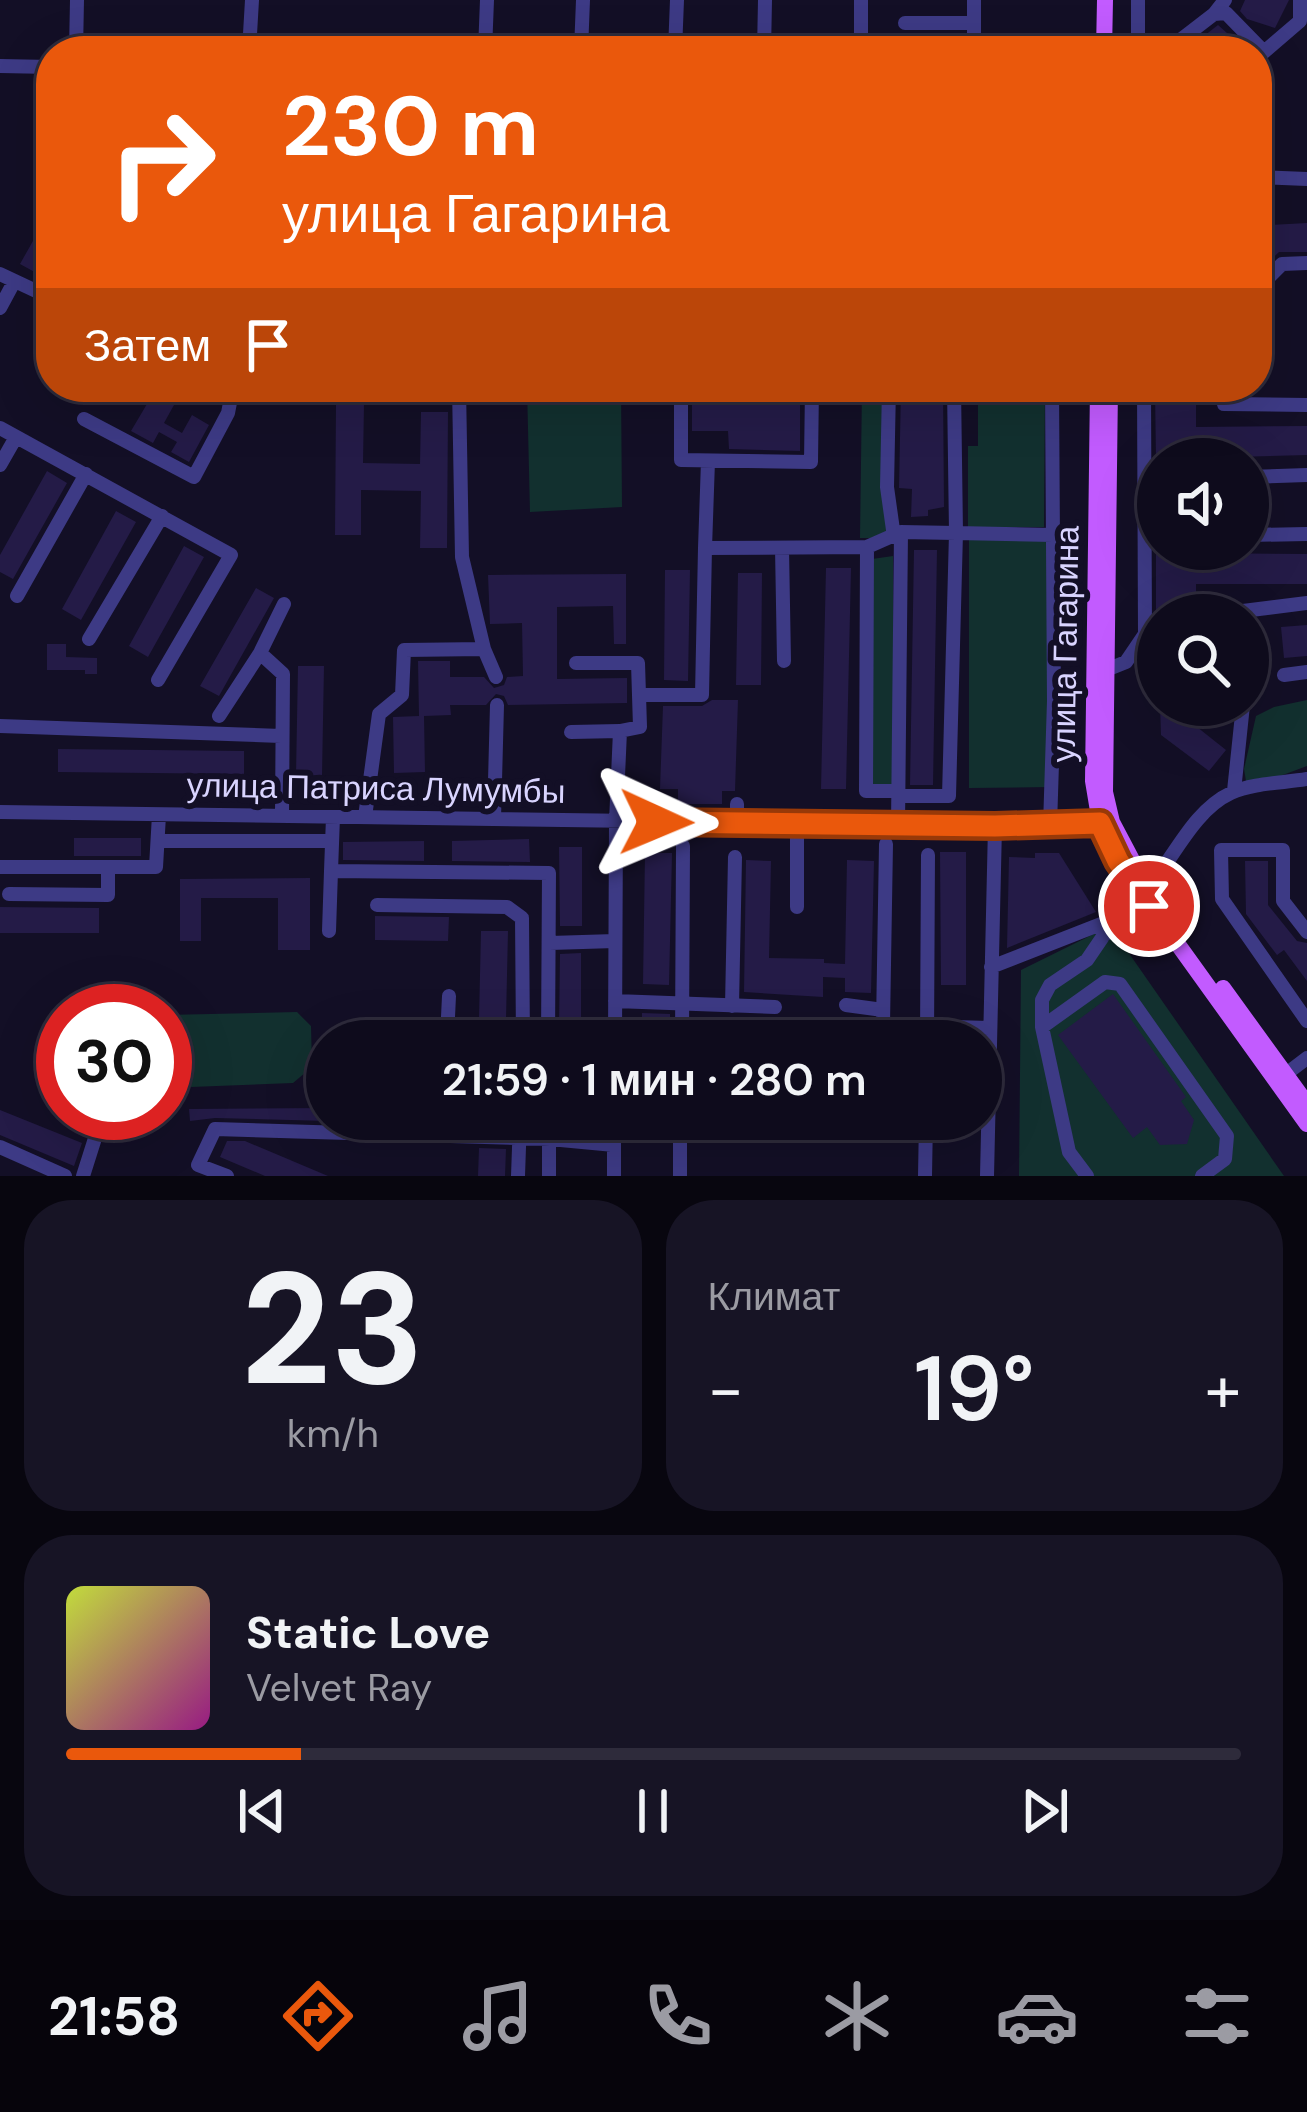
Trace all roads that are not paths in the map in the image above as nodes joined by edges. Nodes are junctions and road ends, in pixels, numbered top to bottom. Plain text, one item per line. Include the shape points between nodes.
1 (76, 0) edge
2 (252, 0) edge
3 (487, 0) edge
4 (583, 0) edge
5 (677, 0) edge
6 (764, 0) edge
7 (861, 0) edge
8 (974, 0) edge
9 (1105, 0) edge
10 (1117, 0) edge
11 (1138, 0) edge
12 (1226, 0) edge
13 (1300, 0) edge
14 (1214, 14) junction
15 (904, 23) dead end
16 (974, 23) junction
17 (76, 36) edge
18 (250, 36) edge
19 (486, 36) edge
20 (582, 36) edge
21 (676, 36) edge
22 (764, 36) edge
23 (861, 36) edge
24 (974, 36) edge
25 (1104, 36) edge
26 (1116, 36) edge
27 (1138, 36) edge
28 (1185, 36) edge
29 (1244, 36) edge
30 (1272, 46) edge
31 (0, 66) edge
32 (36, 67) edge
33 (1272, 178) edge
34 (1307, 179) edge
35 (1307, 263) edge
36 (1272, 274) edge
37 (7, 278) edge
38 (36, 288) edge
39 (0, 308) edge
40 (231, 402) edge
41 (459, 402) edge
42 (681, 402) edge
43 (812, 402) edge
44 (889, 402) edge
45 (954, 402) edge
46 (1052, 402) edge
47 (1098, 402) edge
48 (1110, 402) edge
49 (1145, 402) edge
50 (1224, 402) edge
51 (1307, 405) edge
52 (84, 419) dead end
53 (0, 428) edge
54 (16, 437) junction
55 (1147, 438) edge
56 (708, 461) junction
57 (0, 464) edge
58 (86, 474) junction
59 (1307, 475) edge
60 (1269, 476) edge
61 (162, 516) junction
62 (956, 532) junction
63 (1307, 534) edge
64 (897, 535) junction
65 (1053, 535) junction
66 (1269, 535) edge
67 (867, 547) junction
68 (705, 548) junction
69 (782, 548) junction
70 (17, 596) dead end
71 (1307, 603) edge
72 (284, 604) dead end
73 (1269, 608) edge
74 (89, 639) dead end
75 (484, 649) junction
76 (1137, 650) edge
77 (260, 653) junction
78 (784, 661) dead end
79 (576, 663) dead end
80 (1106, 670) junction
81 (1307, 672) edge
82 (1283, 675) dead end
83 (496, 677) dead end
84 (158, 680) dead end
85 (639, 695) junction
86 (497, 705) dead end
87 (219, 716) dead end
88 (0, 726) edge
89 (1241, 726) edge
90 (620, 731) junction
91 (571, 732) dead end
92 (281, 736) junction
93 (1307, 779) edge
94 (1234, 791) junction
95 (899, 794) junction
96 (737, 804) dead end
97 (0, 812) edge
98 (159, 814) junction
99 (282, 816) junction
100 (334, 817) junction
101 (365, 818) junction
102 (494, 819) junction
103 (616, 821) junction
104 (1106, 822) junction
105 (737, 823) junction
106 (797, 824) junction
107 (898, 825) junction
108 (995, 826) junction
109 (1050, 826) junction
110 (158, 841) junction
111 (331, 841) junction
112 (886, 844) dead end
113 (683, 845) dead end
114 (928, 855) dead end
115 (735, 857) dead end
116 (0, 867) edge
117 (108, 867) junction
118 (331, 871) junction
119 (9, 894) dead end
120 (1149, 897) junction
121 (377, 905) dead end
122 (797, 907) dead end
123 (1119, 925) junction
124 (329, 931) dead end
125 (1307, 932) edge
126 (615, 941) junction
127 (550, 943) junction
128 (991, 968) junction
129 (449, 996) dead end
130 (615, 1001) junction
131 (683, 1004) junction
132 (846, 1005) dead end
133 (731, 1006) junction
134 (775, 1006) dead end
135 (883, 1018) junction
136 (1306, 1019) edge
137 (447, 1020) edge
138 (523, 1020) edge
139 (548, 1020) edge
140 (615, 1020) edge
141 (683, 1020) edge
142 (888, 1020) edge
143 (927, 1020) edge
144 (989, 1020) edge
145 (1042, 1027) junction
146 (1307, 1058) edge
147 (1281, 1078) junction
148 (1307, 1104) edge
149 (1307, 1124) edge
150 (306, 1132) edge
151 (94, 1140) edge
152 (519, 1140) edge
153 (550, 1140) edge
154 (561, 1140) edge
155 (614, 1140) edge
156 (680, 1140) edge
157 (926, 1140) edge
158 (987, 1140) edge
159 (614, 1145) junction
160 (0, 1147) edge
161 (195, 1170) edge
162 (1212, 1173) edge
163 (65, 1176) edge
164 (83, 1176) edge
165 (226, 1176) edge
166 (518, 1176) edge
167 (549, 1176) edge
168 (614, 1176) edge
169 (680, 1176) edge
170 (925, 1176) edge
171 (987, 1176) edge
172 (1087, 1176) edge

1 - 17 street
2 - 18 street
3 - 19 street
4 - 20 street
5 - 21 street
6 - 22 street
7 - 23 street
8 - 16 street
9 - 25 main road
10 - 26 main road
11 - 27 street
12 - 14 street
13 - 30 street via 1300,21
14 - 28 street
14 - 29 street via 1226,13
15 - 16 street
16 - 24 street
31 - 32 street
33 - 34 street
35 - 36 street via 1282,264
37 - 38 street
37 - 39 street
40 - 52 street via 194,478
41 - 75 street via 462,557
42 - 56 street via 681,460
43 - 56 street via 812,462
44 - 64 street via 887,487
45 - 62 street
46 - 65 street
47 - 104 main road, улица Гагарина via 1093,781
48 - 80 main road, улица Гагарина
49 - 55 street
50 - 51 street
53 - 54 street
54 - 57 street
54 - 58 street
56 - 68 street
58 - 61 street
58 - 70 street
59 - 60 street
61 - 74 street
61 - 84 street via 231,555
62 - 64 street
62 - 65 street
62 - 95 street via 949,796
63 - 66 street
64 - 67 street
64 - 95 street
65 - 109 street
67 - 69 street
67 - 95 street via 866,791
68 - 69 street
68 - 85 street via 702,695
69 - 78 street
71 - 73 street
72 - 77 street
75 - 83 street
75 - 101 street via 404,650 402,695 379,714
76 - 80 street
77 - 87 street
77 - 92 street via 283,674
79 - 85 street via 638,662
80 - 104 main road, улица Гагарина
81 - 82 street
85 - 90 street via 640,727
86 - 102 street
88 - 92 street
89 - 94 street
90 - 91 street
90 - 103 street
92 - 99 street
93 - 94 street
94 - 120 street via 1192,828
95 - 107 street
96 - 105 street
97 - 98 street, улица Патриса Лумумбы
98 - 99 street, улица Патриса Лумумбы
98 - 110 street
99 - 100 street, улица Патриса Лумумбы
100 - 101 street, улица Патриса Лумумбы
100 - 111 street
101 - 102 street, улица Патриса Лумумбы
102 - 103 street, улица Патриса Лумумбы
103 - 105 street, улица Патриса Лумумбы
103 - 126 street
104 - 109 street, улица Патриса Лумумбы
104 - 120 main road, улица Гагарина
105 - 106 street, улица Патриса Лумумбы
106 - 107 street, улица Патриса Лумумбы
106 - 122 street
107 - 108 street, улица Патриса Лумумбы
108 - 109 street, улица Патриса Лумумбы
108 - 128 street
110 - 111 street
110 - 117 street via 156,867
111 - 118 street
112 - 135 street
113 - 131 street
114 - 143 street
115 - 133 street
116 - 117 street
117 - 119 street via 107,895
118 - 124 street
118 - 127 street via 549,873
120 - 123 street
120 - 147 main road, улица Гагарина
121 - 138 street via 507,908 522,918
123 - 128 street via 1101,924
123 - 145 street via 1046,990
125 - 136 street via 1283,901 1283,850 1221,850 1222,899
126 - 127 street
126 - 130 street
127 - 139 street
128 - 144 street
129 - 137 street
130 - 131 street
130 - 140 street
131 - 133 street
131 - 141 street
132 - 135 street
133 - 134 street
135 - 142 street
145 - 162 street via 1105,982 1120,984 1227,1136 1225,1160
145 - 172 street via 1069,1152
146 - 147 street
147 - 148 main road, улица Гагарина
147 - 149 main road, улица Гагарина
150 - 161 street via 215,1129
151 - 164 street
152 - 166 street
153 - 167 street
154 - 159 street
155 - 159 street
156 - 169 street
157 - 170 street
158 - 171 street
159 - 168 street
160 - 163 street
161 - 165 street

